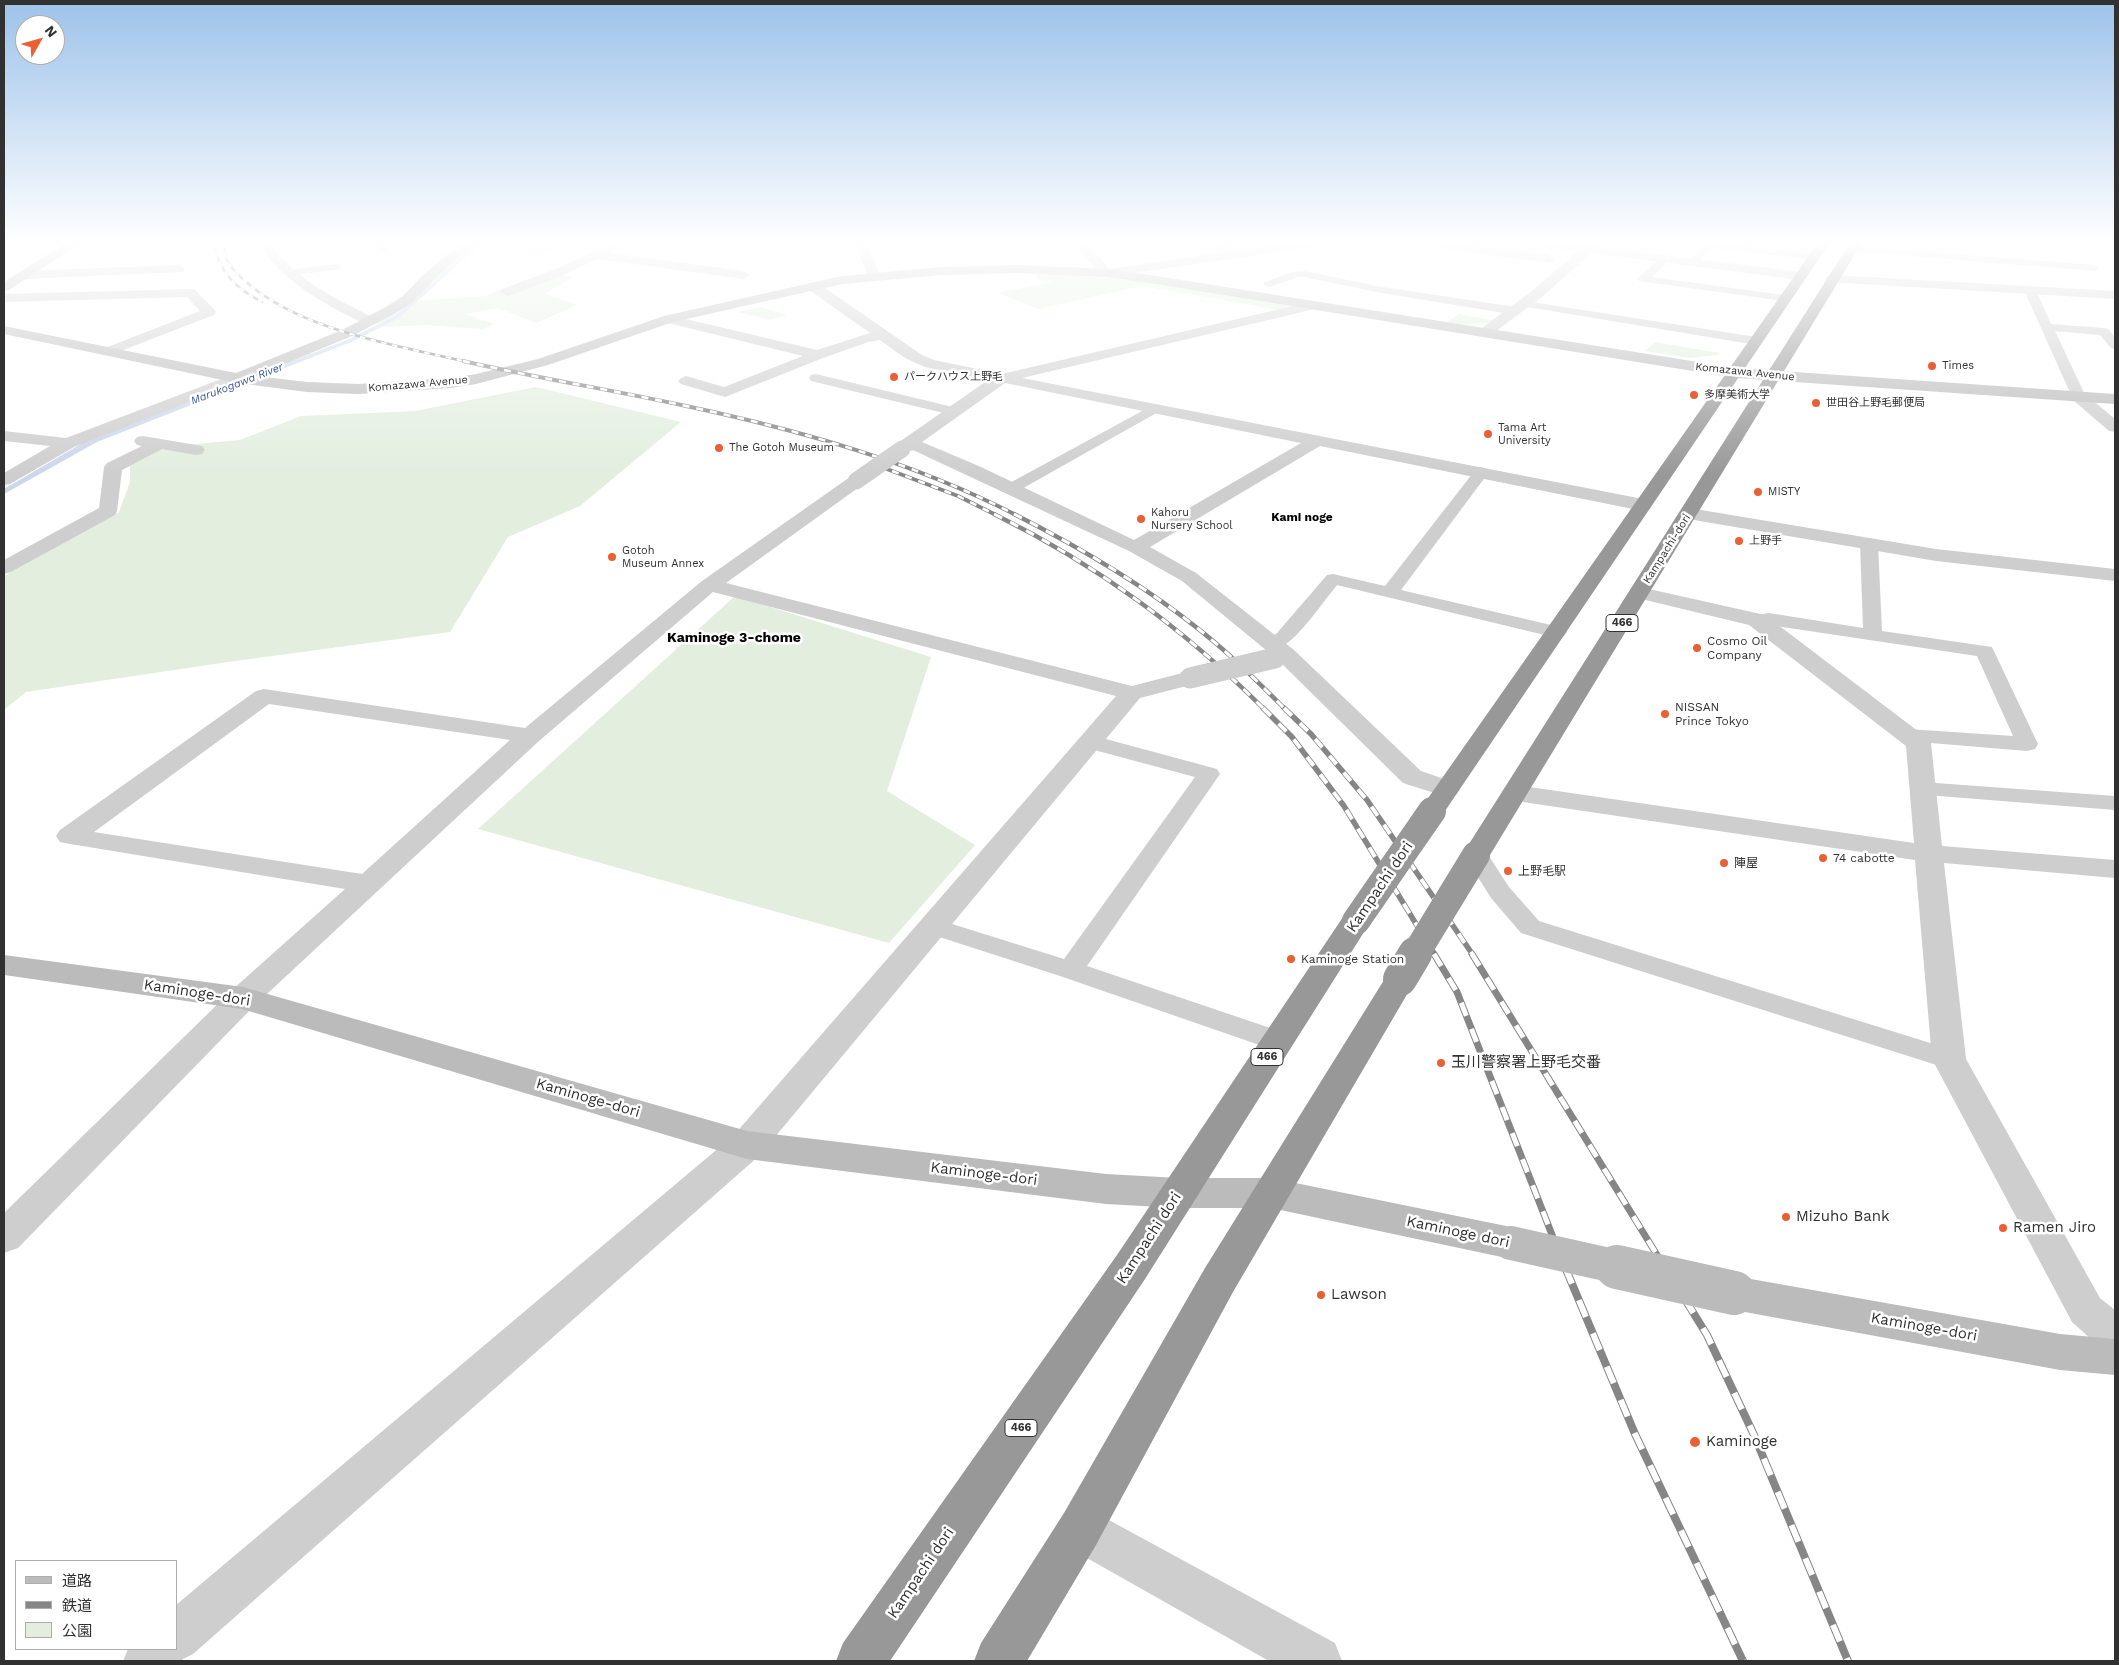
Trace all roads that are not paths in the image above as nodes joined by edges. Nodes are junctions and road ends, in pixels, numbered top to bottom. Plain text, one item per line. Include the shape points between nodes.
1 (192, 319) edge
2 (367, 319) edge
3 (667, 319) edge
4 (672, 319) edge
5 (859, 319) edge
6 (1256, 319) edge
7 (1392, 319) edge
8 (1504, 319) edge
9 (1602, 319) edge
10 (1771, 319) edge
11 (1807, 319) edge
12 (2044, 319) edge
13 (370, 320) joint
14 (2048, 327) junction
15 (4, 330) edge
16 (1484, 333) junction
17 (883, 336) junction
18 (1757, 341) junction
19 (2115, 345) edge
20 (110, 351) junction
21 (818, 355) junction
22 (1736, 372) junction
23 (1772, 376) junction
24 (237, 378) junction
25 (816, 378) dead end
26 (1002, 379) junction
27 (686, 381) dead end
28 (2079, 397) junction
29 (2115, 399) edge
30 (1155, 408) junction
31 (952, 411) junction
32 (2115, 427) edge
33 (94, 432) junction
34 (4, 436) edge
35 (1318, 440) junction
36 (68, 443) junction
37 (160, 444) junction
38 (905, 446) junction
39 (196, 450) dead end
40 (1481, 472) junction
41 (4, 480) edge
42 (1012, 488) junction
43 (1643, 505) junction
44 (1689, 514) junction
45 (1869, 544) junction
46 (1136, 547) junction
47 (4, 568) edge
48 (2115, 574) edge
49 (709, 585) junction
50 (1389, 593) junction
51 (1640, 593) junction
52 (1757, 620) junction
53 (1557, 632) junction
54 (1873, 636) junction
55 (1278, 652) junction
56 (1132, 693) junction
57 (1907, 735) junction
58 (530, 736) junction
59 (1091, 742) junction
60 (1922, 789) junction
61 (1516, 793) junction
62 (1439, 800) junction
63 (2115, 803) edge
64 (1927, 853) junction
65 (1476, 855) junction
66 (2115, 868) edge
67 (369, 884) junction
68 (933, 926) junction
69 (4, 965) edge
70 (1070, 970) junction
71 (243, 998) junction
72 (1278, 1041) junction
73 (1949, 1060) junction
74 (747, 1145) junction
75 (1179, 1193) junction
76 (1271, 1193) junction
77 (4, 1237) edge
78 (1734, 1293) joint
79 (2115, 1335) edge
80 (2115, 1357) edge
81 (1080, 1529) junction
82 (178, 1635) edge
83 (161, 1650) edge
84 (148, 1661) edge
85 (861, 1661) edge
86 (998, 1661) edge
87 (1317, 1661) edge

1 - 20 street
2 - 13 street
3 - 24 street, Komazawa Avenue via 523,368 451,383 358,389 307,387
4 - 21 street
5 - 17 street
6 - 26 street
7 - 16 street, Komazawa Avenue
8 - 16 street
9 - 18 lane
10 - 18 highway, 466
11 - 23 highway, Kampachi-dori / 466
12 - 14 lane
13 - 24 street via 347,333
14 - 19 lane via 2104,332
14 - 28 lane
15 - 20 street, Komazawa Avenue
16 - 22 street, Komazawa Avenue
17 - 21 street via 865,338
17 - 26 street via 918,360
18 - 22 highway, 466
20 - 24 street, Komazawa Avenue
21 - 27 street via 726,392
22 - 23 street, Komazawa Avenue
22 - 43 highway, 466
23 - 28 street, Komazawa Avenue
23 - 44 highway, Kampachi-dori / 466
24 - 33 street
25 - 31 lane
26 - 30 street
26 - 31 street
28 - 29 street, Komazawa Avenue
28 - 32 street
30 - 35 street
30 - 42 lane
31 - 38 street
33 - 36 street
33 - 37 street
34 - 36 street
35 - 40 street
35 - 46 street
36 - 41 street
37 - 39 street
37 - 47 street via 113,467 108,511
38 - 42 street via 921,447
38 - 49 street, bridge
40 - 43 street
40 - 50 lane
42 - 46 street
43 - 53 highway, 466
44 - 45 street
44 - 51 highway, Kampachi-dori / 466
45 - 48 street via 1936,555
45 - 54 lane
46 - 55 street via 1189,577
49 - 56 street
49 - 58 street
50 - 53 lane
50 - 55 lane via 1333,579 1284,637
51 - 52 street
51 - 61 highway, Kampachi-dori / 466
52 - 54 lane via 1769,619
52 - 57 street
53 - 62 highway, 466
54 - 57 lane via 1985,652 2027,744
55 - 56 street, bridge
55 - 62 street
56 - 59 street
57 - 60 street via 1918,743
58 - 67 street
58 - 67 street via 264,696 70,836
59 - 68 street
59 - 70 lane via 1209,774
60 - 63 lane
60 - 64 street
61 - 64 street
61 - 65 highway, Kampachi-dori / 466
62 - 72 highway, Kampachi dori / 466, bridge
64 - 66 street
64 - 73 street
65 - 73 lane via 1500,892 1530,927
65 - 76 highway, 466, bridge
67 - 71 street
68 - 70 lane
68 - 74 street
69 - 71 street, Kaminoge-dori
70 - 72 lane
71 - 74 street, Kaminoge-dori
71 - 77 street
72 - 75 highway, Kampachi dori / 466
73 - 79 street via 2086,1310
74 - 75 street, Kaminoge-dori via 1106,1189
74 - 82 street
75 - 76 street, Kaminoge dori
75 - 85 highway, Kampachi dori / 466
76 - 78 street, Kaminoge dori, bridge
76 - 81 highway, 466
78 - 80 street, Kaminoge-dori via 2060,1352
81 - 86 highway, 466
81 - 87 street
83 - 84 street

